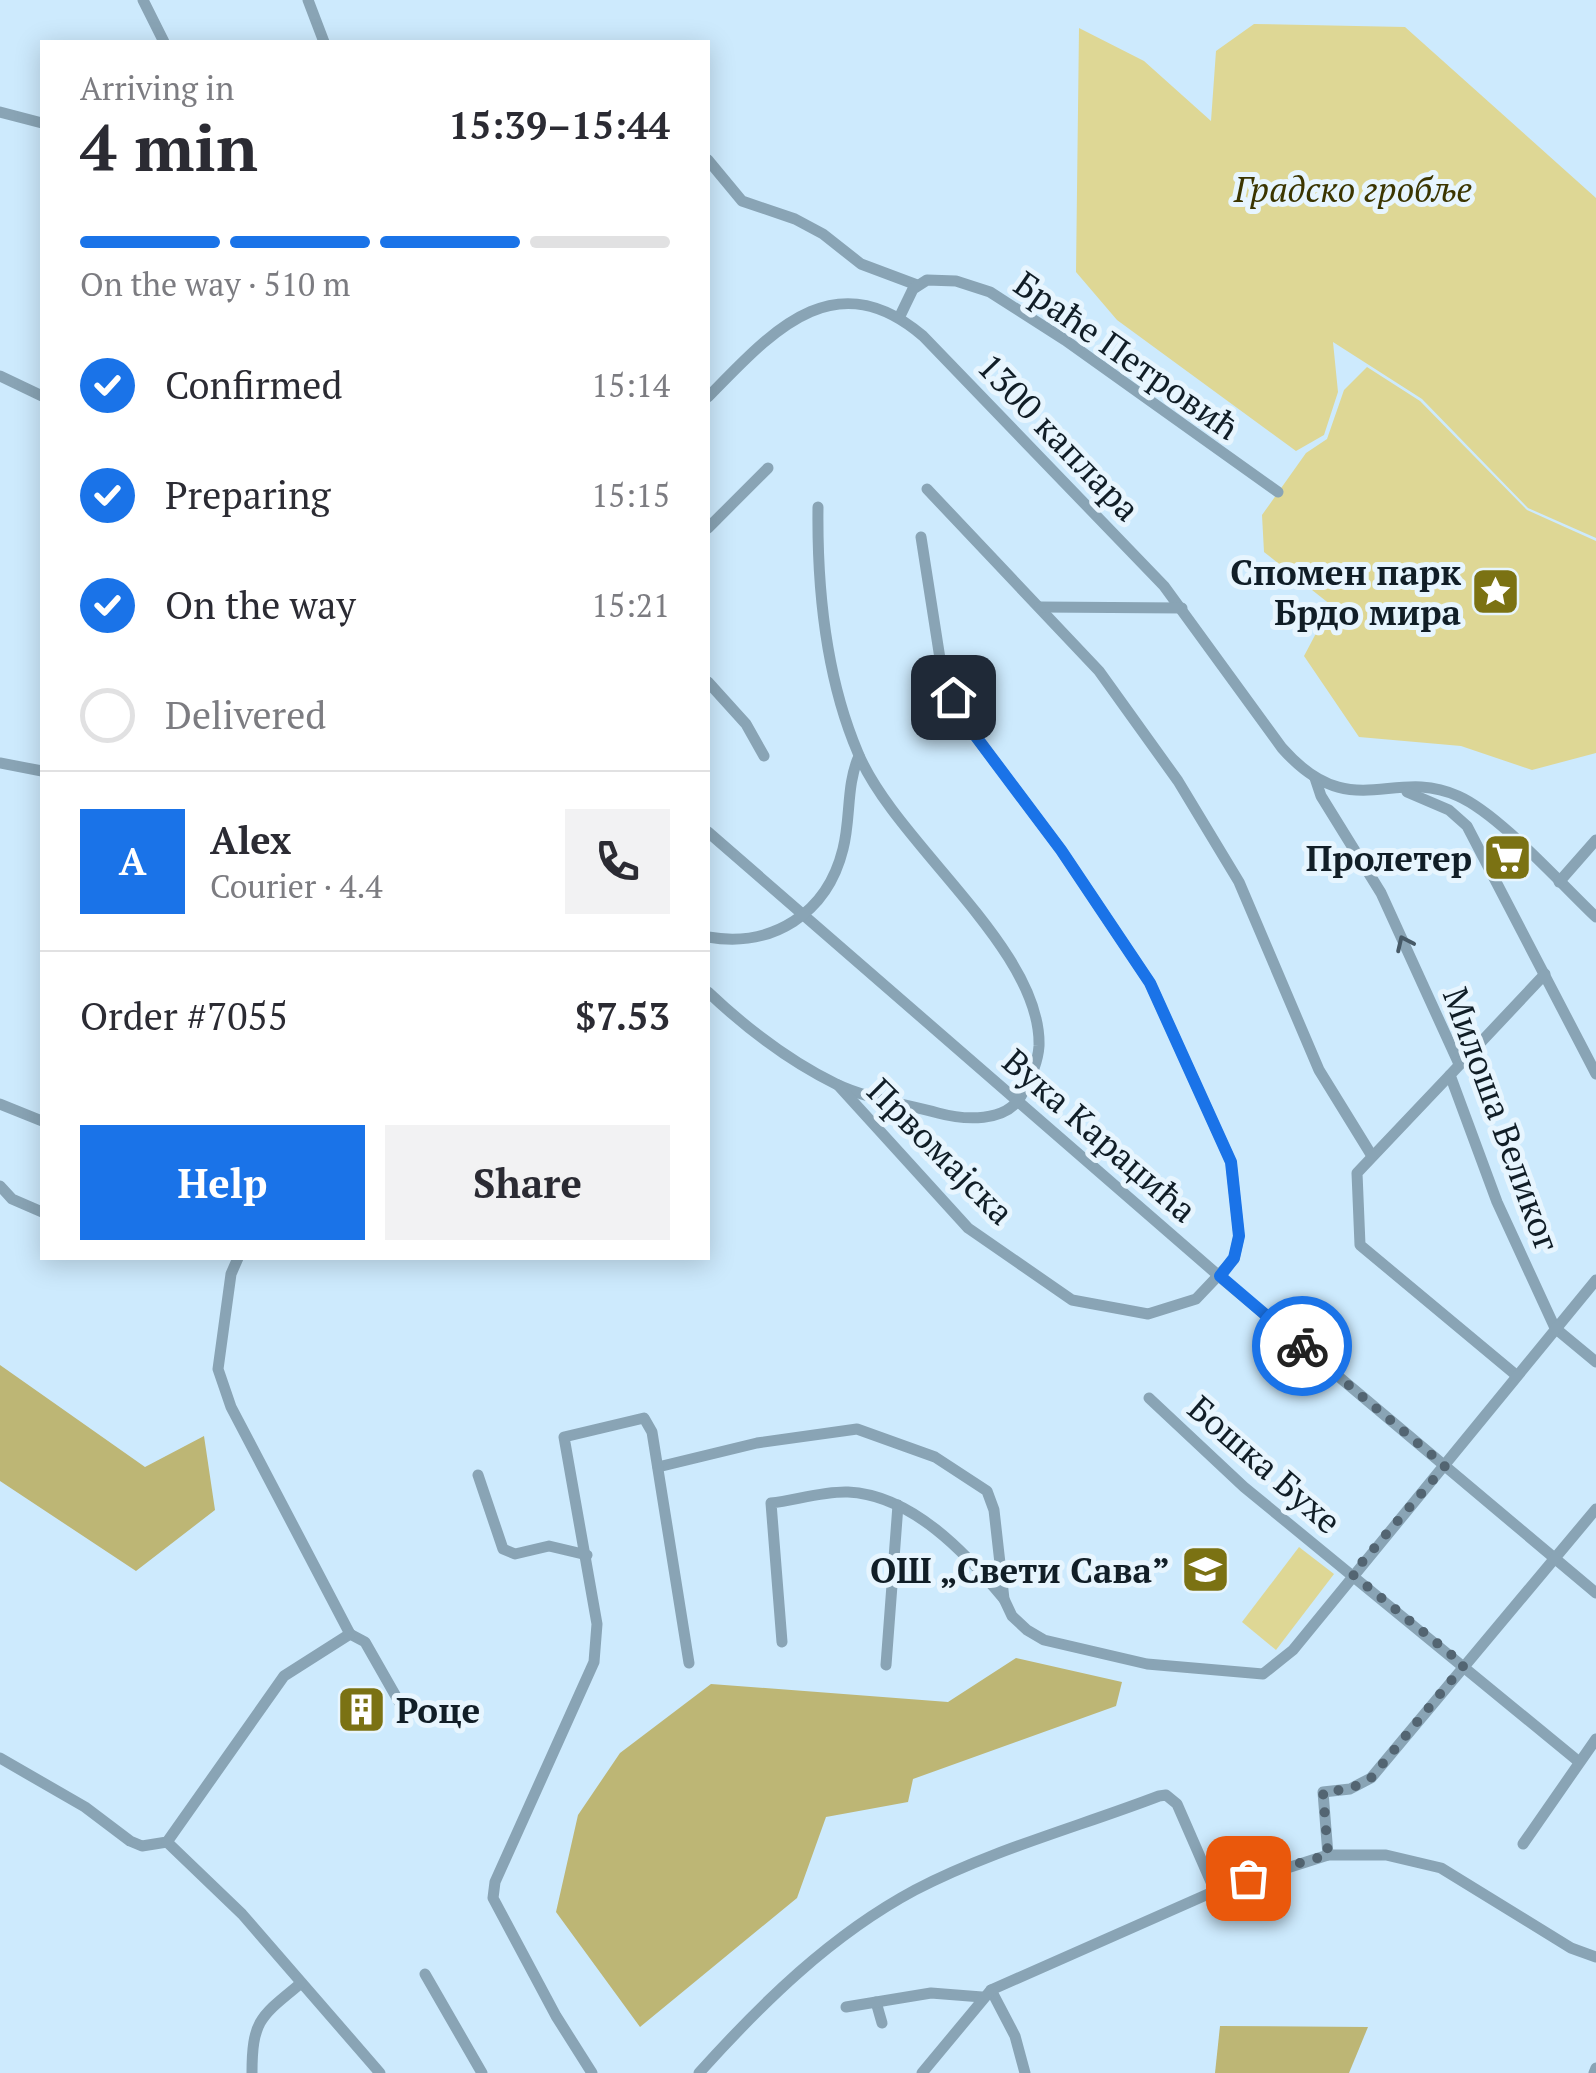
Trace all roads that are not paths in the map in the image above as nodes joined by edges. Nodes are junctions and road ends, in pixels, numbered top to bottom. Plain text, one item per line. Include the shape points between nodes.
1 (143, 0) edge
2 (308, 0) edge
3 (163, 40) edge
4 (323, 40) edge
5 (0, 112) edge
6 (40, 122) edge
7 (710, 162) edge
8 (917, 285) junction
9 (900, 318) junction
10 (0, 376) edge
11 (40, 395) edge
12 (710, 396) edge
13 (768, 468) dead end
14 (927, 490) dead end
15 (1278, 492) dead end
16 (818, 507) dead end
17 (710, 526) edge
18 (921, 537) dead end
19 (1040, 607) junction
20 (1182, 608) junction
21 (710, 684) edge
22 (764, 756) dead end
23 (858, 756) junction
24 (0, 763) edge
25 (40, 771) edge
26 (1315, 778) junction
27 (1403, 790) junction
28 (710, 834) edge
29 (1596, 840) edge
30 (1559, 882) junction
31 (805, 916) junction
32 (1596, 917) edge
33 (710, 937) edge
34 (1545, 974) junction
35 (710, 994) edge
36 (1459, 1064) junction
37 (1596, 1074) edge
38 (1450, 1075) junction
39 (838, 1085) junction
40 (1018, 1101) junction
41 (0, 1104) edge
42 (40, 1121) edge
43 (1372, 1156) junction
44 (0, 1186) edge
45 (40, 1211) edge
46 (238, 1260) edge
47 (1220, 1276) junction
48 (1596, 1280) edge
49 (1555, 1328) junction
50 (1596, 1362) edge
51 (1516, 1375) junction
52 (1149, 1398) dead end
53 (1445, 1466) junction
54 (658, 1468) junction
55 (478, 1475) dead end
56 (898, 1505) junction
57 (1596, 1509) edge
58 (587, 1555) junction
59 (1555, 1558) junction
60 (1352, 1574) junction
61 (1596, 1593) edge
62 (1004, 1599) junction
63 (350, 1634) junction
64 (782, 1642) dead end
65 (689, 1663) dead end
66 (886, 1665) dead end
67 (1464, 1665) junction
68 (406, 1714) dead end
69 (1596, 1738) edge
70 (0, 1758) edge
71 (1578, 1761) junction
72 (167, 1842) junction
73 (1523, 1844) dead end
74 (1328, 1855) junction
75 (1215, 1891) junction
76 (1596, 1957) edge
77 (424, 1974) dead end
78 (300, 1984) junction
79 (986, 1994) junction
80 (876, 2002) junction
81 (846, 2008) dead end
82 (882, 2023) dead end
83 (252, 2073) edge
84 (380, 2073) edge
85 (482, 2073) edge
86 (592, 2073) edge
87 (700, 2073) edge
88 (922, 2073) edge
89 (1026, 2073) edge

1 - 3 street
2 - 4 street
5 - 6 street
7 - 8 street via 742,201 802,222 861,264
8 - 9 street
8 - 15 street, Браће Петровић via 956,281 1010,303
9 - 12 street, 1300 каплара via 853,306 805,312 778,327
9 - 20 street, 1300 каплара
10 - 11 street
13 - 17 street
14 - 19 street
16 - 23 street via 827,635
18 - 47 street via 932,624 953,697 1150,983 1231,1162 1239,1236
19 - 20 street
19 - 43 street via 1099,671 1178,781 1228,865 1319,1070
20 - 26 street, 1300 каплара via 1282,748
21 - 22 street
23 - 31 street via 843,849 831,881
23 - 40 street via 1014,970 1034,1012 1039,1047
24 - 25 street
26 - 27 street via 1345,789
36 -> 26 street, Милоша Великог via 1376,882
27 - 30 street via 1464,798
27 - 34 street via 1449,810 1467,826
28 - 31 street, Вука Караџића
29 - 30 street
30 - 32 street
31 - 33 street via 760,938
31 - 40 street, Вука Караџића
34 - 36 street
34 - 37 street
35 - 39 street via 746,1028
36 - 38 street, Милоша Великог
38 - 43 street
38 - 49 street, Милоша Великог via 1496,1202
39 - 40 street via 956,1118 1003,1112
39 - 47 street, Првомајска via 968,1228 1072,1300 1148,1314 1196,1299
40 - 47 street, Вука Караџића
41 - 42 street
43 - 51 street via 1356,1173 1360,1245
44 - 45 street via 12,1200
46 - 63 street via 218,1370
47 - 53 street, Вука Караџића
48 - 49 street
49 - 50 street, Милоша Великог
49 - 51 street
51 - 53 street
52 - 60 street, Бошка Бухе via 1196,1446
53 - 59 street, Вука Караџића
53 - 60 street
54 - 58 street via 644,1418 564,1437
54 - 62 street via 757,1443 858,1429 936,1456 975,1480 991,1499
54 - 65 street
55 - 58 street via 503,1549 516,1554 549,1546
56 - 62 street via 974,1563
56 - 64 street via 848,1492 772,1503
56 - 66 street
57 - 59 street
58 - 86 street via 597,1624 594,1662 494,1882 493,1898
59 - 61 street, Вука Караџића
59 - 67 street
60 - 62 street via 1293,1650 1262,1674 1166,1667 1044,1640 1012,1616
60 - 67 street, Бошка Бухе
63 - 68 street via 366,1642
63 - 72 street via 284,1676
67 - 71 street, Бошка Бухе
67 - 74 street via 1371,1778 1323,1792
69 - 71 street
70 - 72 street via 130,1842
71 - 73 street
72 - 78 street via 242,1914
74 - 75 street
74 - 76 street via 1386,1855 1441,1868
75 - 79 street
75 - 87 street via 1177,1804 1159,1796 915,1890 805,1968
77 - 85 street
78 - 83 street via 257,2023
78 - 84 street
79 - 80 street via 944,1992
79 - 88 street
79 - 89 street via 1015,2036
80 - 81 street
80 - 82 street

